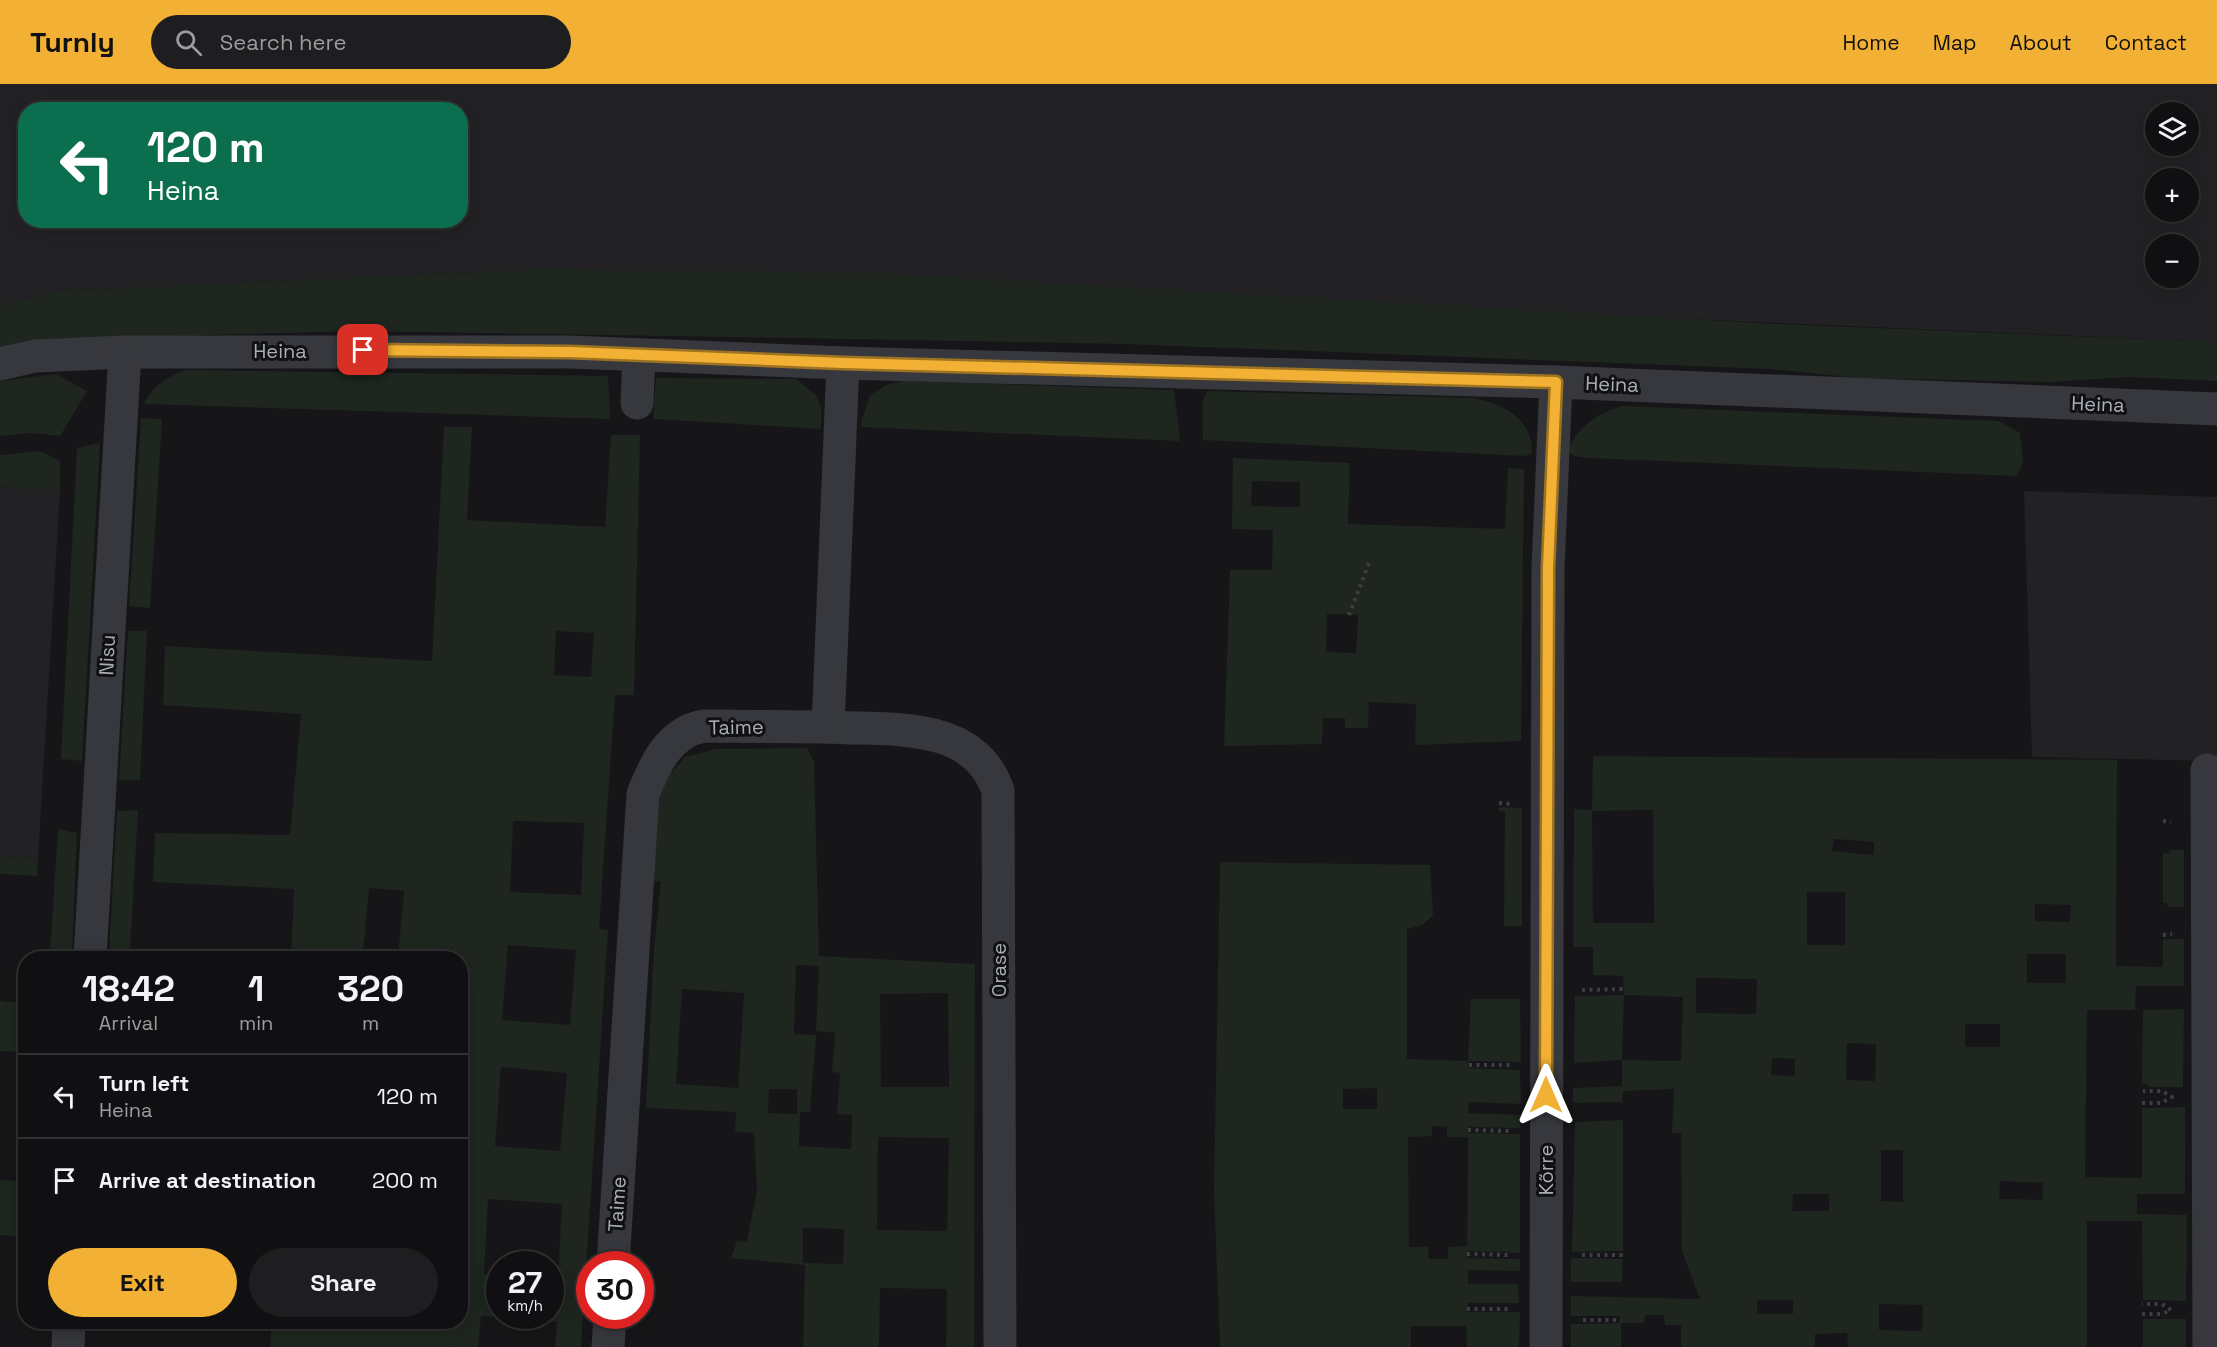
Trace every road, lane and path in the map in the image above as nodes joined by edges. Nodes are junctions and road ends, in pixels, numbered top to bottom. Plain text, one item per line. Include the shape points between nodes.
1 (125, 352) junction
2 (639, 355) junction
3 (843, 363) junction
4 (0, 364) edge
5 (1556, 382) junction
6 (637, 403) dead end
7 (2217, 409) edge
8 (1370, 560) dead end
9 (1349, 615) dead end
10 (828, 727) junction
11 (2207, 770) dead end
12 (2163, 821) dead end
13 (2171, 822) dead end
14 (2163, 934) dead end
15 (2172, 934) dead end
16 (90, 951) edge
17 (1624, 989) dead end
18 (1580, 990) dead end
19 (1469, 1065) dead end
20 (1514, 1065) dead end
21 (2143, 1091) dead end
22 (2142, 1103) dead end
23 (1468, 1130) dead end
24 (1514, 1131) dead end
25 (614, 1251) edge
26 (1467, 1254) dead end
27 (1514, 1255) dead end
28 (1578, 1255) dead end
29 (1623, 1255) dead end
30 (2142, 1304) dead end
31 (1467, 1309) dead end
32 (1514, 1309) dead end
33 (2142, 1314) dead end
34 (1578, 1320) dead end
35 (1621, 1320) dead end
36 (69, 1329) edge
37 (609, 1329) edge
38 (68, 1347) edge
39 (608, 1347) edge
40 (1000, 1347) edge
41 (1546, 1347) edge
42 (2209, 1347) edge

1 - 2 street, Heina via 363,350
1 - 4 street, Heina via 35,356
1 - 16 street, Nisu
2 - 3 street, Heina
2 - 6 street
3 - 5 street, Heina
3 - 10 street
5 - 7 street, Heina
5 - 41 street, Kõrre via 1548,568
8 - 9 path
10 - 25 street, Taime via 690,729 660,755 643,794
10 - 40 street, Orase via 925,732 947,737 982,759 998,791
11 - 42 street
12 - 13 path
14 - 15 path
17 - 18 path
19 - 20 path
21 - 22 path via 2162,1091 2172,1097 2161,1103
23 - 24 path
26 - 27 path
28 - 29 path
30 - 33 path via 2162,1304 2171,1310
31 - 32 path
34 - 35 path
36 - 38 street
37 - 39 street

